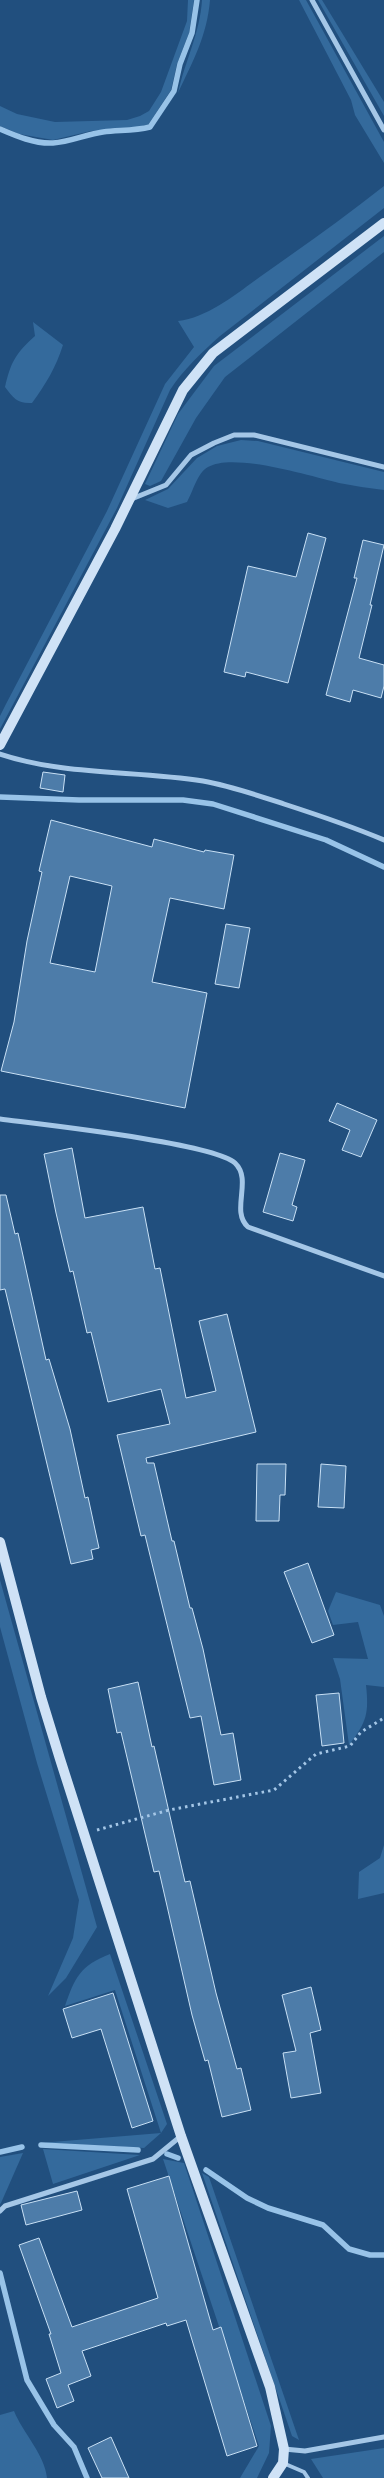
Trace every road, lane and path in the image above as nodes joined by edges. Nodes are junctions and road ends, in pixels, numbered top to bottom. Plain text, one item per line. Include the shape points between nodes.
1 (312, 0) edge
2 (384, 130) edge
3 (384, 223) edge
4 (384, 467) edge
5 (129, 501) junction
6 (0, 745) edge
7 (0, 754) edge
8 (384, 840) edge
9 (0, 1119) edge
10 (384, 1276) edge
11 (0, 1542) edge
12 (384, 1718) edge
13 (85, 1833) junction
14 (181, 2136) junction
15 (0, 2210) edge
16 (384, 2437) edge
17 (284, 2449) junction
18 (284, 2463) junction
19 (273, 2478) edge
20 (308, 2478) edge

1 - 2 street
3 - 5 main road via 213,353 183,390
4 - 5 street via 254,434 234,435 191,455 166,485
5 - 6 main road
7 - 8 street via 73,770 211,783 244,790 327,816
9 - 10 street via 150,1140 232,1160 242,1176 241,1214 248,1227
11 - 13 main road via 41,1697
12 - 13 path via 361,1732 350,1746 316,1754 274,1790 169,1810
13 - 14 main road
14 - 15 street via 154,2159
14 - 17 main road via 270,2387
16 - 17 street via 305,2451
17 - 18 main road
18 - 19 main road
18 - 20 lane via 304,2472

